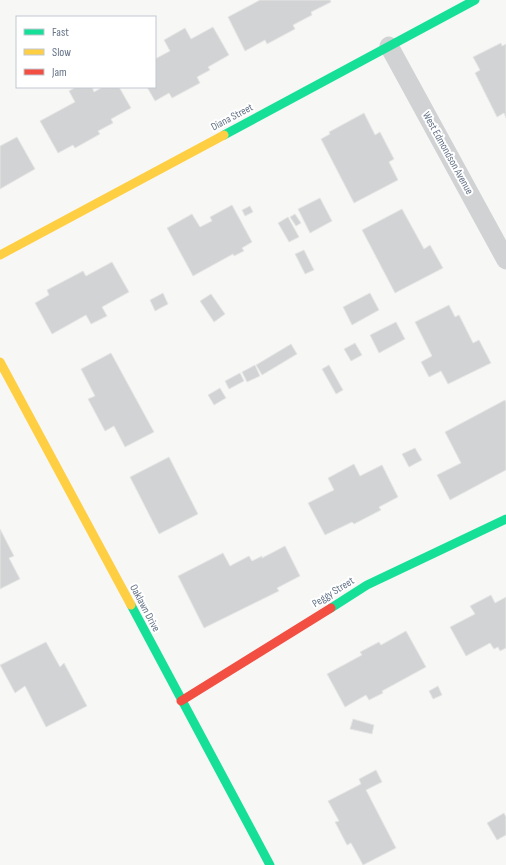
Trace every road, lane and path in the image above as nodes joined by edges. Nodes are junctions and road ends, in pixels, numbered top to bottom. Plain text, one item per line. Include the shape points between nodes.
1 (475, 0) edge
2 (389, 46) junction
3 (0, 256) edge
4 (506, 260) edge
5 (0, 362) edge
6 (506, 519) edge
7 (182, 701) junction
8 (270, 865) edge

1 - 2 street, Diana Street
2 - 3 street, Diana Street
2 - 4 street, West Edmondson Avenue
5 - 7 street, Oaklawn Drive
6 - 7 street, Peggy Street via 367,585
7 - 8 street, Oaklawn Drive

